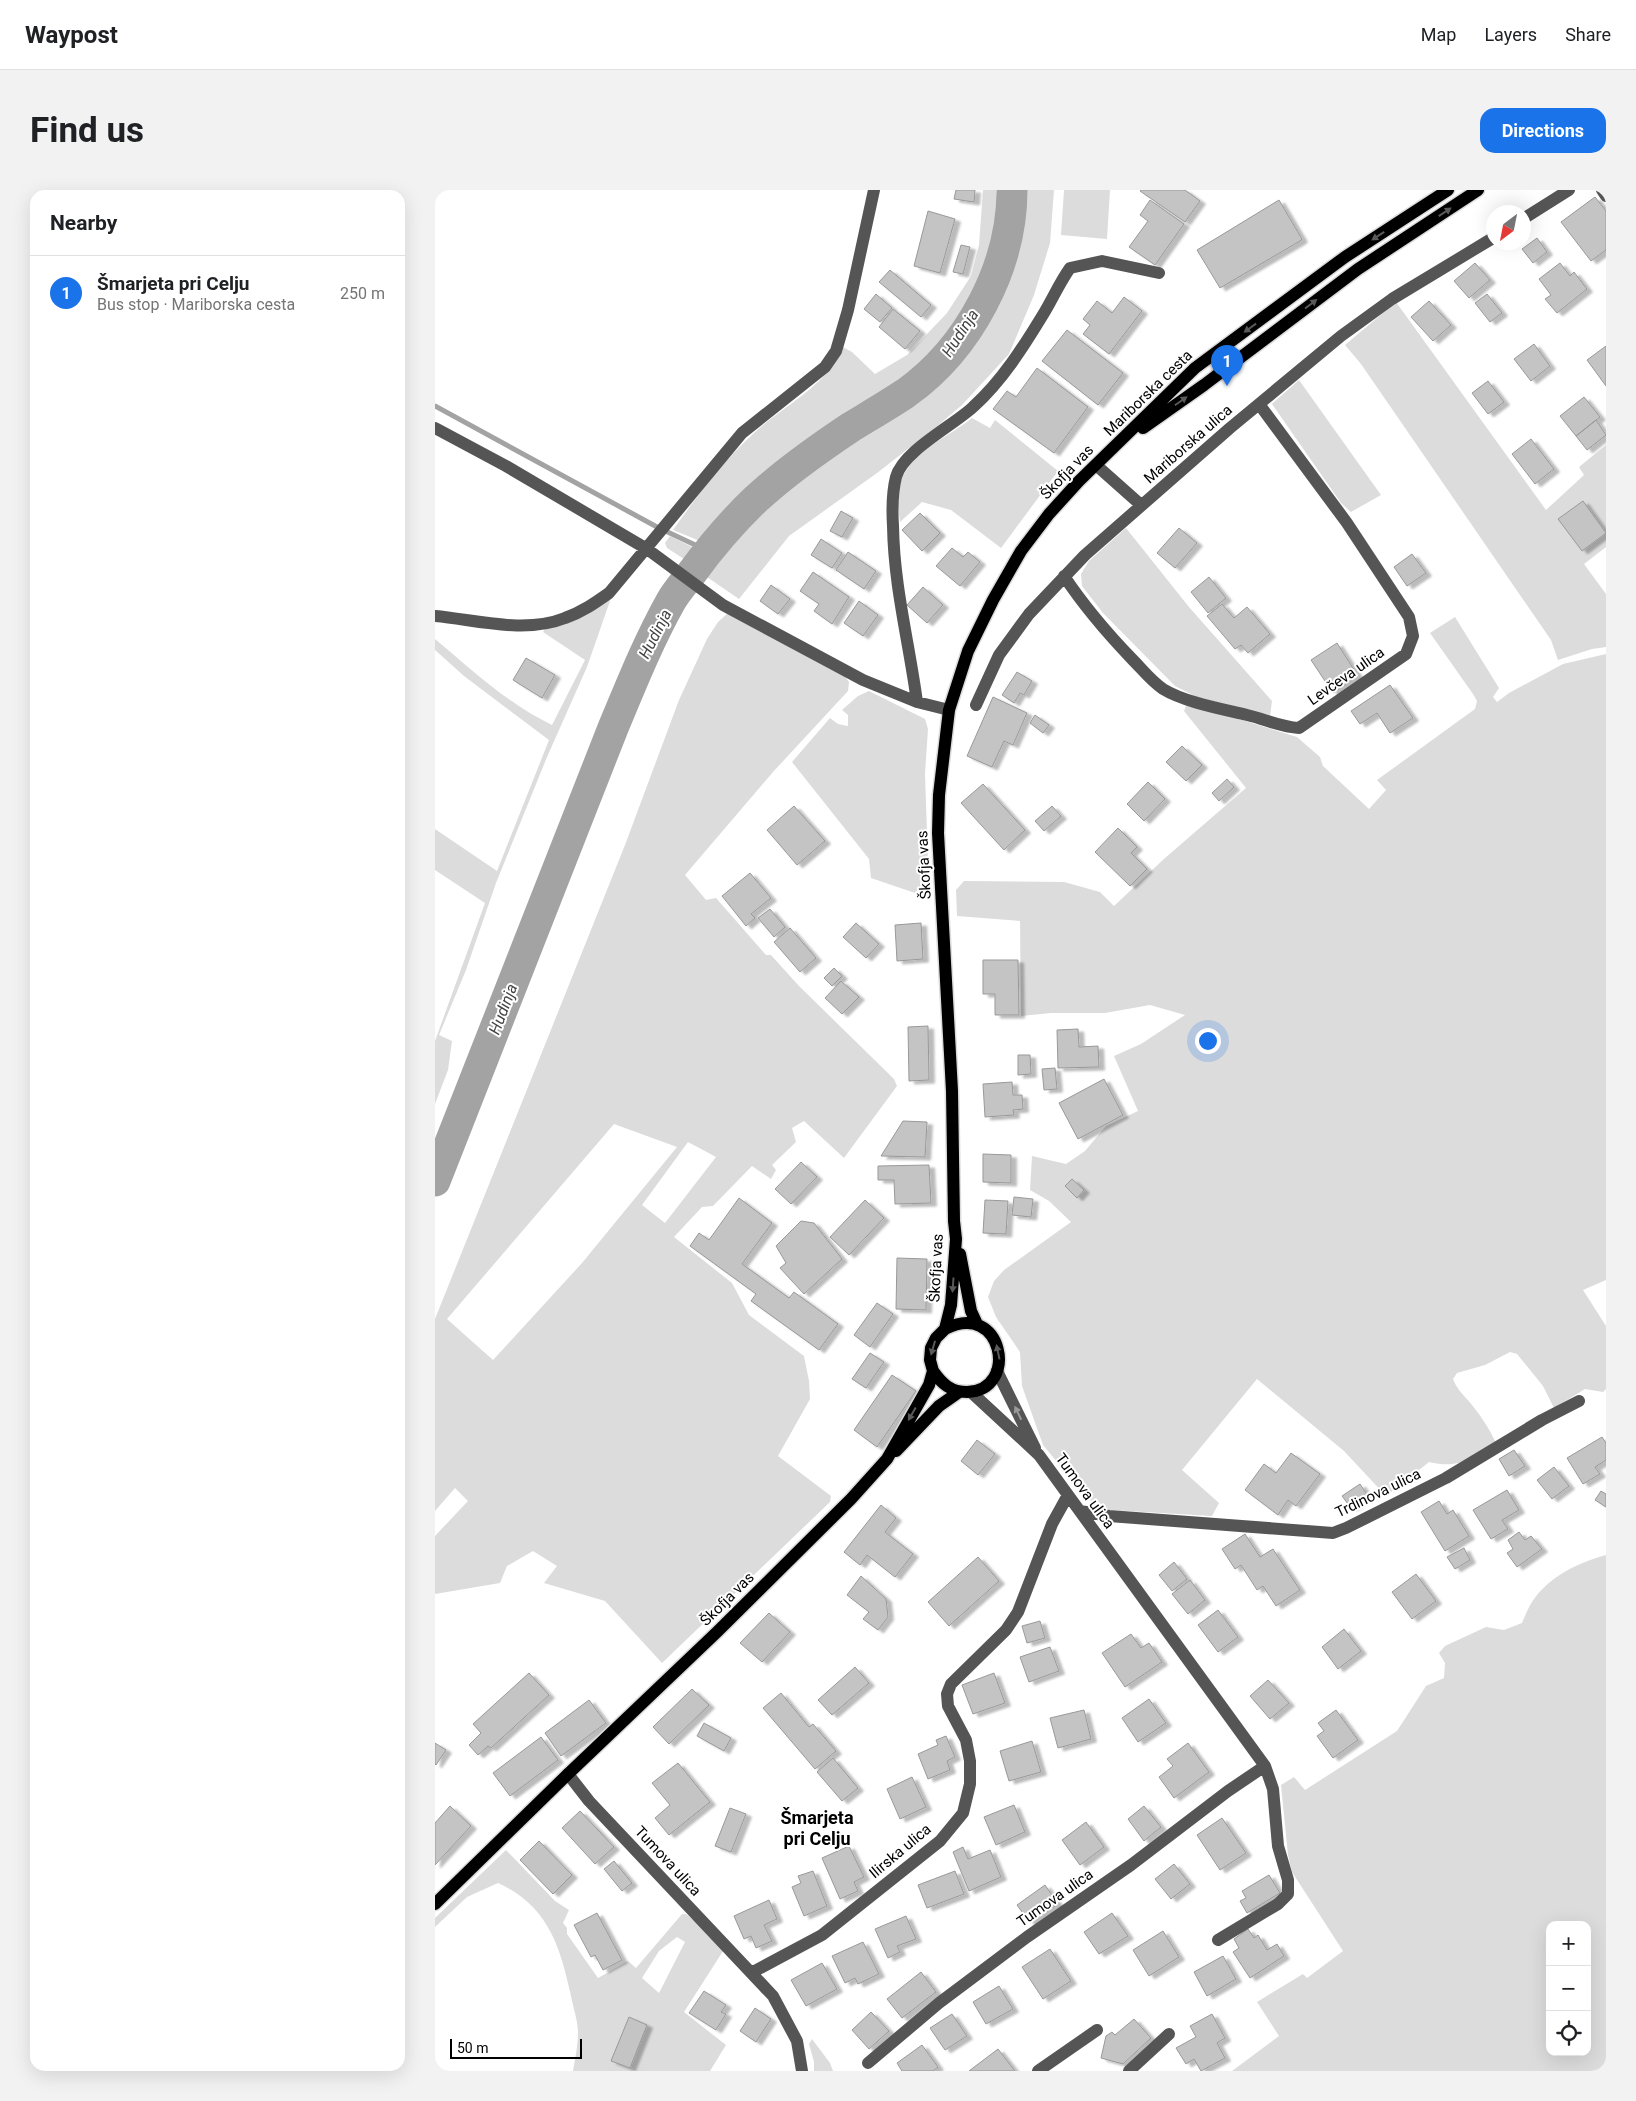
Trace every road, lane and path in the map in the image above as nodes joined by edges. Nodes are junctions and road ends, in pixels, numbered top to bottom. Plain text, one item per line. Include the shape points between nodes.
1 (873, 190) edge
2 (1448, 190) edge
3 (1477, 190) edge
4 (1569, 190) edge
5 (1602, 190) edge
6 (1606, 196) edge
7 (1531, 214) edge
8 (1486, 242) edge
9 (1159, 273) dead end
10 (1259, 404) junction
11 (435, 428) edge
12 (1112, 449) junction
13 (1096, 464) junction
14 (1141, 505) junction
15 (651, 544) junction
16 (1064, 576) junction
17 (435, 616) edge
18 (917, 702) junction
19 (976, 705) dead end
20 (949, 710) junction
21 (957, 1239) junction
22 (977, 1324) junction
23 (945, 1329) junction
24 (933, 1371) junction
25 (997, 1372) junction
26 (965, 1392) junction
27 (1579, 1401) dead end
28 (1039, 1455) junction
29 (887, 1459) junction
30 (1068, 1495) junction
31 (1080, 1511) junction
32 (1265, 1766) junction
33 (568, 1774) junction
34 (435, 1904) edge
35 (1218, 1940) dead end
36 (751, 1973) junction
37 (1097, 2030) dead end
38 (1169, 2034) dead end
39 (868, 2063) dead end
40 (802, 2071) edge
41 (1038, 2071) edge
42 (1129, 2071) edge

1 - 15 street via 848,310 836,351 825,368 742,433
2 -> 12 main road, Mariborska cesta via 1345,257 1195,368
12 -> 3 main road, Mariborska cesta via 1204,385 1358,269
4 - 7 street
5 - 6 street
8 - 10 street, Mariborska ulica via 1392,299 1341,336
9 - 18 street via 1102,261 1070,268 1021,349 995,384 973,407 911,455 896,475 892,498 893,555
10 - 14 street, Mariborska ulica
10 - 16 street, Levčeva ulica via 1347,523 1409,617 1413,636 1406,654 1299,728 1282,727 1163,689 1117,644 1080,601
11 - 15 street
12 - 13 main road, Škofja vas
13 - 14 street
13 - 20 main road, Škofja vas via 1049,514 1021,551 969,650
14 - 16 street, Mariborska ulica
15 - 17 street via 609,593 585,610 563,619 535,624 497,624
15 - 18 street via 663,561 723,605 863,680
16 - 19 street, Mariborska ulica via 1029,614 999,655
18 - 20 street
20 - 21 main road, Škofja vas via 937,833
21 - 22 main road via 971,1311
21 -> 23 main road, Škofja vas via 951,1306
22 - 23 main road via 954,1324
25 -> 22 main road via 999,1349 991,1334
23 -> 24 main road, Škofja vas via 931,1348
24 - 26 main road via 948,1388
24 -> 29 main road, Škofja vas via 929,1385
25 - 26 main road via 981,1388
28 -> 25 street
26 - 28 street, Tumova ulica
26 - 29 main road via 939,1406
27 - 31 street, Trdinova ulica via 1446,1478 1333,1533
28 - 30 street, Tumova ulica
29 - 33 main road, Škofja vas via 851,1500 725,1625
30 - 31 street, Tumova ulica
30 - 36 street, Ilirska ulica via 1052,1524 1018,1612 1006,1630 951,1684 947,1694 948,1706 966,1740 970,1761 970,1784 963,1813 940,1842 822,1935
31 - 32 street, Tumova ulica
32 - 35 street, Tumova ulica via 1273,1790 1288,1894 1278,1904
32 - 39 street, Tumova ulica via 1027,1937 939,2003
33 - 34 main road, Škofja vas
33 - 36 street, Tumova ulica via 589,1801
36 - 40 street, Tumova ulica via 773,1996 787,2019 797,2041
37 - 41 street
38 - 42 street

